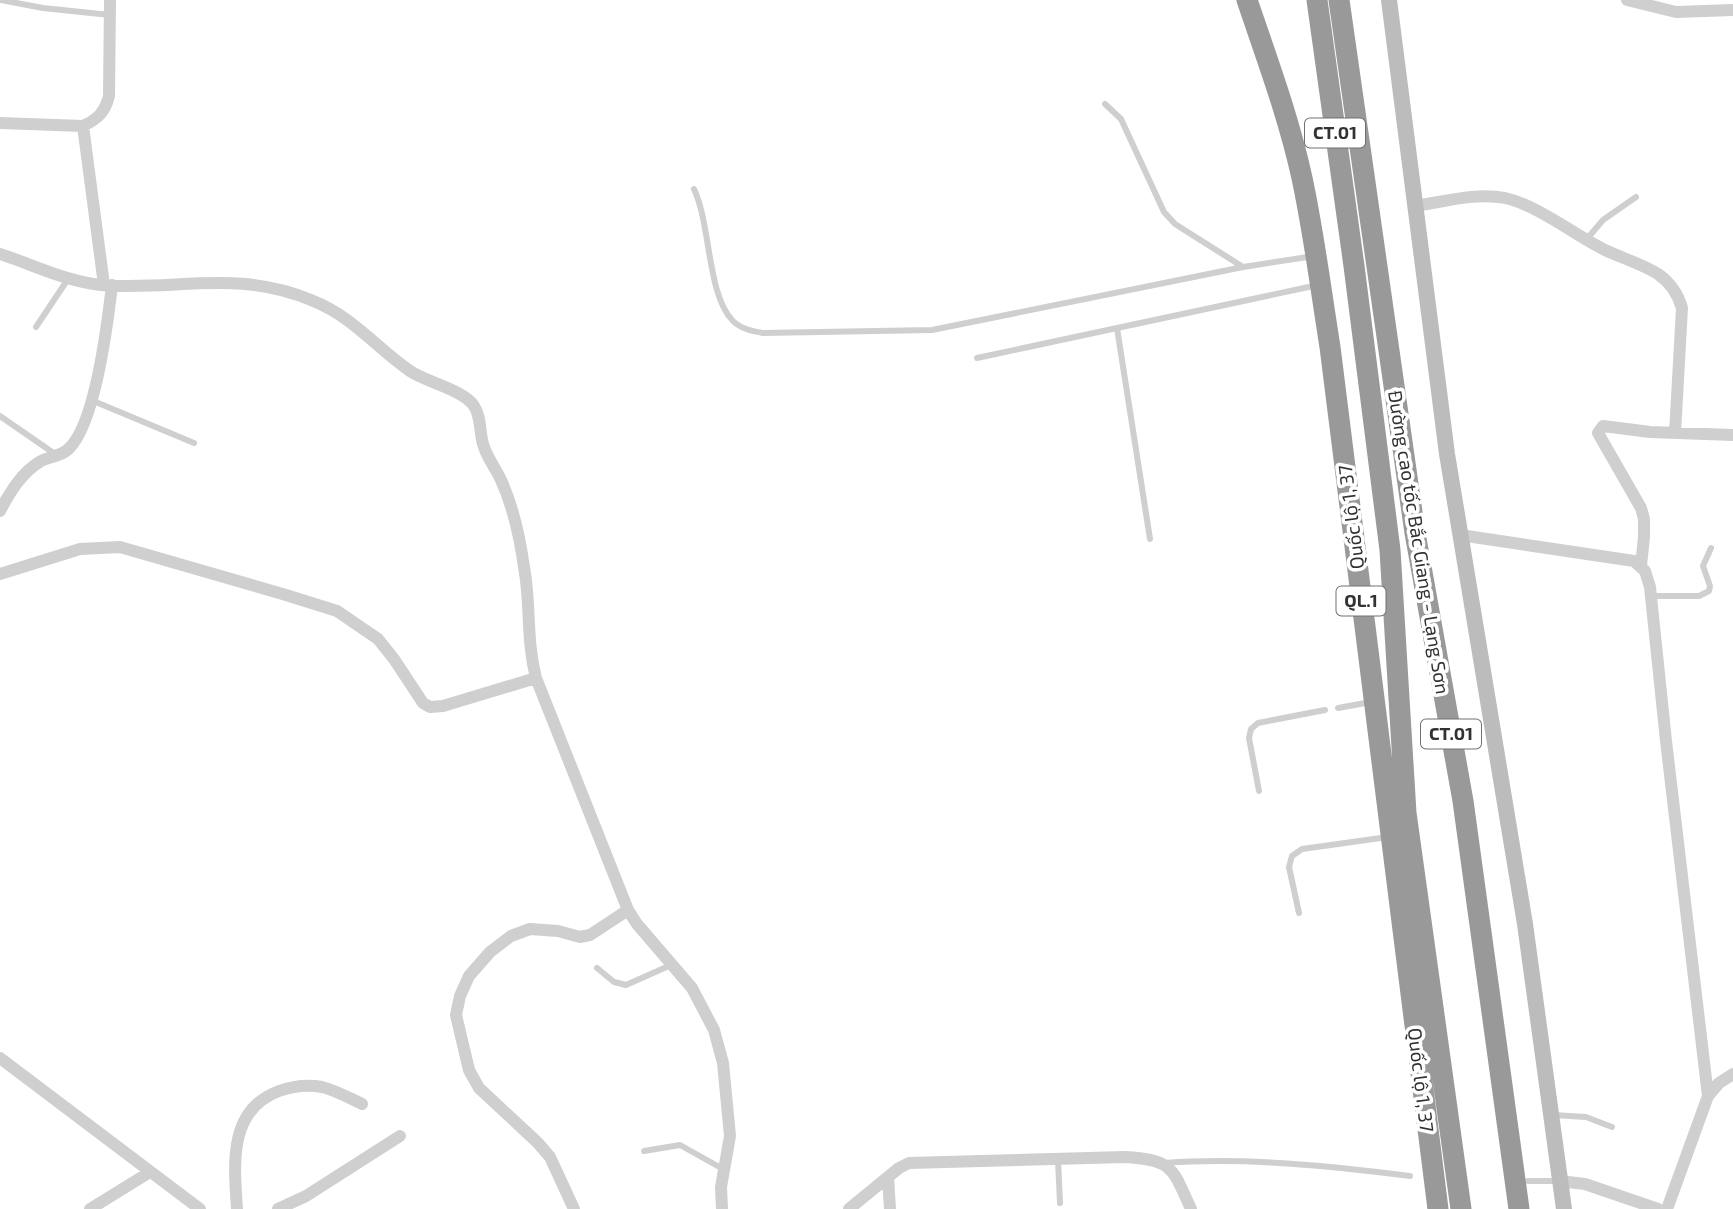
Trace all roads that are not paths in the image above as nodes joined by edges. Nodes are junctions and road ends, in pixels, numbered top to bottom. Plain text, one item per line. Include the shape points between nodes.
1 (1, 0) edge
2 (110, 0) edge
3 (1247, 0) edge
4 (1317, 0) edge
5 (1339, 0) edge
6 (1388, 0) edge
7 (1627, 0) edge
8 (1733, 10) edge
9 (110, 15) junction
10 (1105, 104) dead end
11 (0, 123) edge
12 (83, 125) junction
13 (694, 189) dead end
14 (1636, 197) dead end
15 (1415, 206) junction
16 (1586, 240) junction
17 (0, 254) edge
18 (1316, 256) junction
19 (1243, 267) junction
20 (69, 279) junction
21 (108, 285) junction
22 (1320, 285) junction
23 (36, 327) dead end
24 (1117, 328) junction
25 (977, 358) dead end
26 (91, 400) junction
27 (0, 416) edge
28 (1675, 433) junction
29 (1733, 435) edge
30 (194, 443) dead end
31 (56, 455) junction
32 (0, 511) edge
33 (1460, 535) junction
34 (1150, 539) dead end
35 (1711, 548) dead end
36 (1641, 566) junction
37 (0, 574) edge
38 (1651, 596) junction
39 (536, 678) junction
40 (1373, 701) junction
41 (1338, 708) dead end
42 (1325, 710) dead end
43 (1259, 791) dead end
44 (1390, 836) junction
45 (628, 910) junction
46 (1299, 913) dead end
47 (672, 964) junction
48 (597, 968) dead end
49 (0, 1058) edge
50 (1733, 1074) edge
51 (1708, 1096) junction
52 (362, 1104) dead end
53 (1551, 1115) junction
54 (1612, 1127) dead end
55 (400, 1136) dead end
56 (644, 1151) dead end
57 (1058, 1159) junction
58 (1165, 1163) junction
59 (723, 1169) junction
60 (150, 1172) junction
61 (1410, 1176) dead end
62 (888, 1177) junction
63 (1528, 1181) dead end
64 (1560, 1181) junction
65 (1060, 1203) dead end
66 (90, 1209) edge
67 (200, 1209) edge
68 (237, 1209) edge
69 (278, 1209) edge
70 (573, 1209) edge
71 (722, 1209) edge
72 (849, 1209) edge
73 (890, 1209) edge
74 (1191, 1209) edge
75 (1437, 1209) edge
76 (1461, 1209) edge
77 (1519, 1209) edge
78 (1564, 1209) edge
79 (1658, 1209) edge
80 (1667, 1209) edge

1 - 9 lane
2 - 9 street
3 - 18 highway, Quốc lộ 1, 37 / QL.1 via 1290,130
4 - 76 highway, Đường cao tốc Bắc Giang - Lạng Sơn / CT.01 via 1390,550 1406,813
5 - 77 highway, Đường cao tốc Bắc Giang - Lạng Sơn / CT.01 via 1415,533 1463,801
6 - 15 street
7 - 8 street via 1676,12
9 - 12 street via 107,103 94,121
10 - 19 lane via 1121,119 1164,212 1175,224
11 - 12 street
12 - 21 street
13 - 19 lane via 725,310 734,322 763,333 932,330
14 - 16 lane via 1603,220
15 - 16 street via 1504,198
15 - 33 street
16 - 28 street via 1658,274 1679,296
17 - 20 street
18 - 19 lane
18 - 22 highway, Quốc lộ 1, 37 / QL.1
20 - 21 street
20 - 23 lane
21 - 26 street via 104,352
21 - 39 street via 237,282 286,291 338,313 410,372 474,405 485,450 508,499 525,569 530,654
22 - 24 lane
22 - 40 highway, Quốc lộ 1, 37 / QL.1
24 - 25 lane
24 - 34 lane
26 - 30 lane
26 - 31 street via 74,443
27 - 31 lane
28 - 29 street
28 - 36 street via 1603,426 1598,433 1641,508
31 - 32 street via 28,471
33 - 36 street via 1634,561
33 - 53 street via 1525,924
35 - 38 lane via 1703,566 1710,586 1705,594
36 - 38 street
37 - 39 street via 80,550 120,547 337,611 387,648 430,707
38 - 51 street
39 - 45 street
40 - 41 lane
40 - 44 highway, Quốc lộ 1, 37 / QL.1
42 - 43 lane via 1258,723 1251,729
44 - 46 lane via 1302,849 1292,856 1289,867
44 - 75 highway, Quốc lộ 1, 37 / QL.1
45 - 47 street
45 - 70 street via 590,935 530,929 511,936 469,976 456,1015 469,1070 479,1088 550,1157
47 - 48 lane via 626,985
47 - 59 street via 703,1007 723,1062 730,1136
49 - 60 street
50 - 51 street
51 - 80 street
52 - 68 street via 322,1087 295,1086 261,1098 242,1127 234,1156
53 - 54 lane via 1586,1116
53 - 64 street
55 - 69 street
56 - 59 lane via 680,1145
57 - 58 street via 1125,1157
57 - 62 street via 909,1163
57 - 65 lane
58 - 61 lane via 1204,1160
58 - 74 street via 1177,1176
59 - 71 street
60 - 66 street
60 - 67 street
62 - 72 street
62 - 73 street
63 - 64 lane
64 - 78 street
64 - 79 street via 1585,1184

